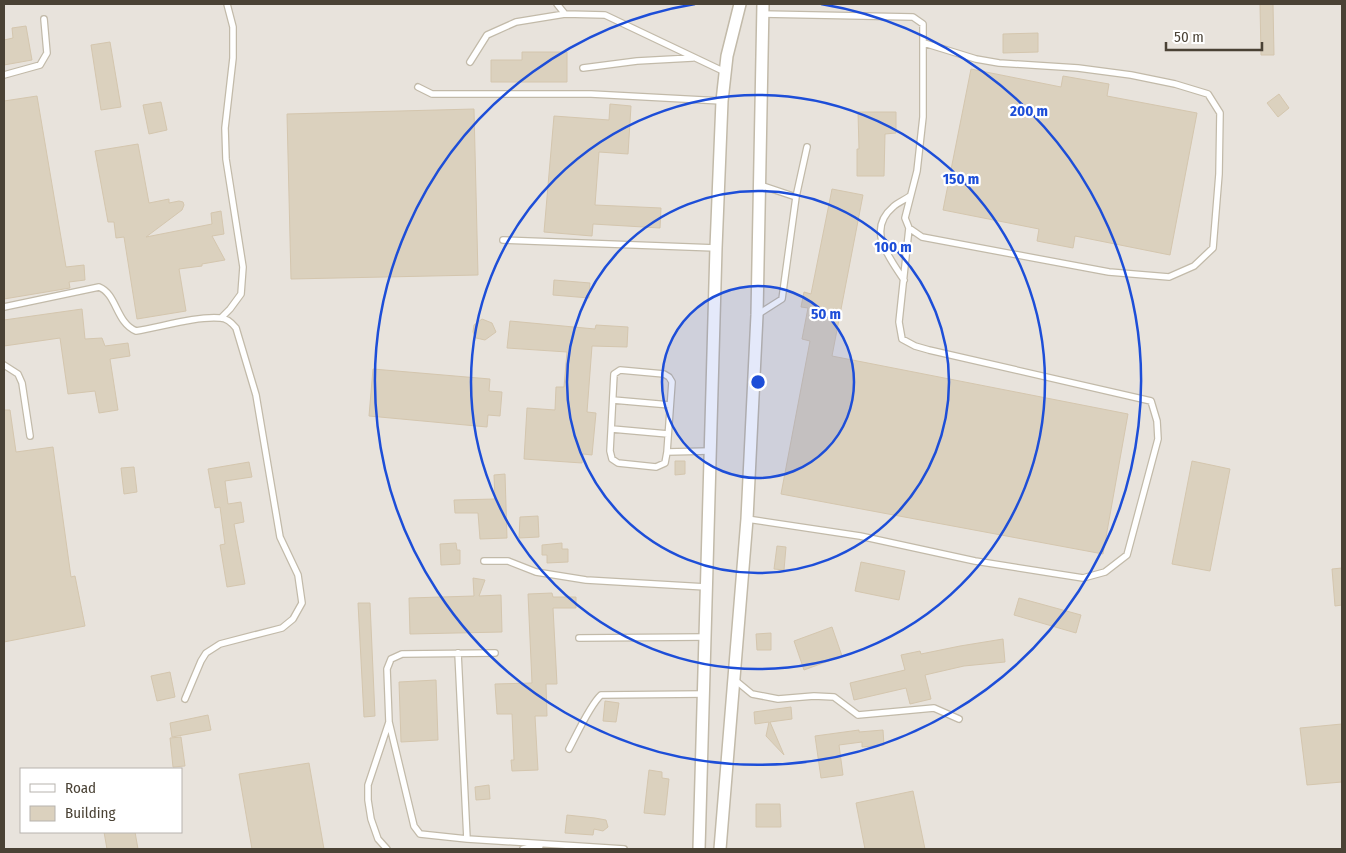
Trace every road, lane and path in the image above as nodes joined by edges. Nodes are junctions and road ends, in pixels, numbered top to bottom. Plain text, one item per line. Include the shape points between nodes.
1 (227, 4) edge
2 (557, 4) edge
3 (740, 4) edge
4 (762, 9) edge
5 (565, 14) junction
6 (44, 19) dead end
7 (924, 43) junction
8 (694, 58) junction
9 (470, 62) dead end
10 (583, 68) dead end
11 (725, 72) junction
12 (4, 76) edge
13 (418, 87) dead end
14 (722, 100) junction
15 (807, 147) dead end
16 (760, 186) junction
17 (910, 196) junction
18 (796, 197) junction
19 (909, 228) junction
20 (503, 240) dead end
21 (716, 248) junction
22 (904, 280) junction
23 (4, 306) edge
24 (757, 315) junction
25 (221, 318) junction
26 (4, 365) edge
27 (613, 400) junction
28 (670, 404) junction
29 (612, 429) junction
30 (668, 434) junction
31 (30, 436) dead end
32 (710, 451) junction
33 (667, 452) junction
34 (747, 519) junction
35 (484, 561) dead end
36 (706, 587) junction
37 (704, 637) junction
38 (579, 638) dead end
39 (495, 652) dead end
40 (458, 654) junction
41 (735, 680) junction
42 (703, 694) junction
43 (185, 699) dead end
44 (959, 719) dead end
45 (389, 722) junction
46 (569, 749) dead end
47 (467, 839) junction
48 (549, 844) junction
49 (387, 849) edge
50 (524, 849) edge
51 (624, 849) edge
52 (699, 849) edge
53 (720, 849) edge

1 - 25 lane via 233,27 233,58 225,128 226,159 243,267 240,294
2 - 5 lane
3 - 11 street
4 - 7 lane via 913,17 923,24
4 - 16 street
5 - 8 lane via 605,14
5 - 9 lane via 516,22 487,35
6 - 12 lane via 47,53 40,65
7 - 17 lane via 923,117 917,172
7 - 19 lane via 976,59 1131,75 1208,94 1220,113 1213,248 1194,266 1169,276 1109,272 922,236
8 - 10 lane
8 - 11 lane
11 - 14 street
13 - 14 lane via 432,94 591,94
14 - 21 street
15 - 18 lane
16 - 18 lane
16 - 24 street
17 - 19 lane via 905,218
17 - 22 lane via 893,206 882,221 880,230 882,244
18 - 24 lane via 782,299
19 - 22 lane
20 - 21 lane
21 - 32 street
22 - 34 lane via 899,322 902,338 915,346 1151,402 1158,439 1127,555 1105,572 1083,578 860,536
23 - 25 lane via 98,287 108,294 123,322 136,331
24 - 34 street
25 - 43 lane via 236,328 256,395 280,537 298,575 302,603 293,619 282,628 220,644 206,653
26 - 31 lane via 18,374 22,383
27 - 28 lane
27 - 28 lane via 614,374 620,370 670,377
27 - 29 lane
28 - 30 lane
29 - 30 lane
29 - 33 lane via 610,451 612,459 618,463 656,467 665,463
30 - 33 lane
32 - 33 lane
32 - 36 street
34 - 41 street
35 - 36 lane via 508,561 536,572 586,580
36 - 37 street
37 - 38 lane
37 - 42 street
39 - 40 lane
40 - 45 lane via 402,654 392,659 387,669
40 - 47 lane
41 - 44 lane via 752,694 778,700 834,697 858,715 934,708
41 - 53 street
42 - 46 lane via 601,695
42 - 52 street
45 - 47 lane via 414,826 420,834
45 - 49 lane via 368,785 371,819 378,839
47 - 48 lane
48 - 50 lane
48 - 51 lane

